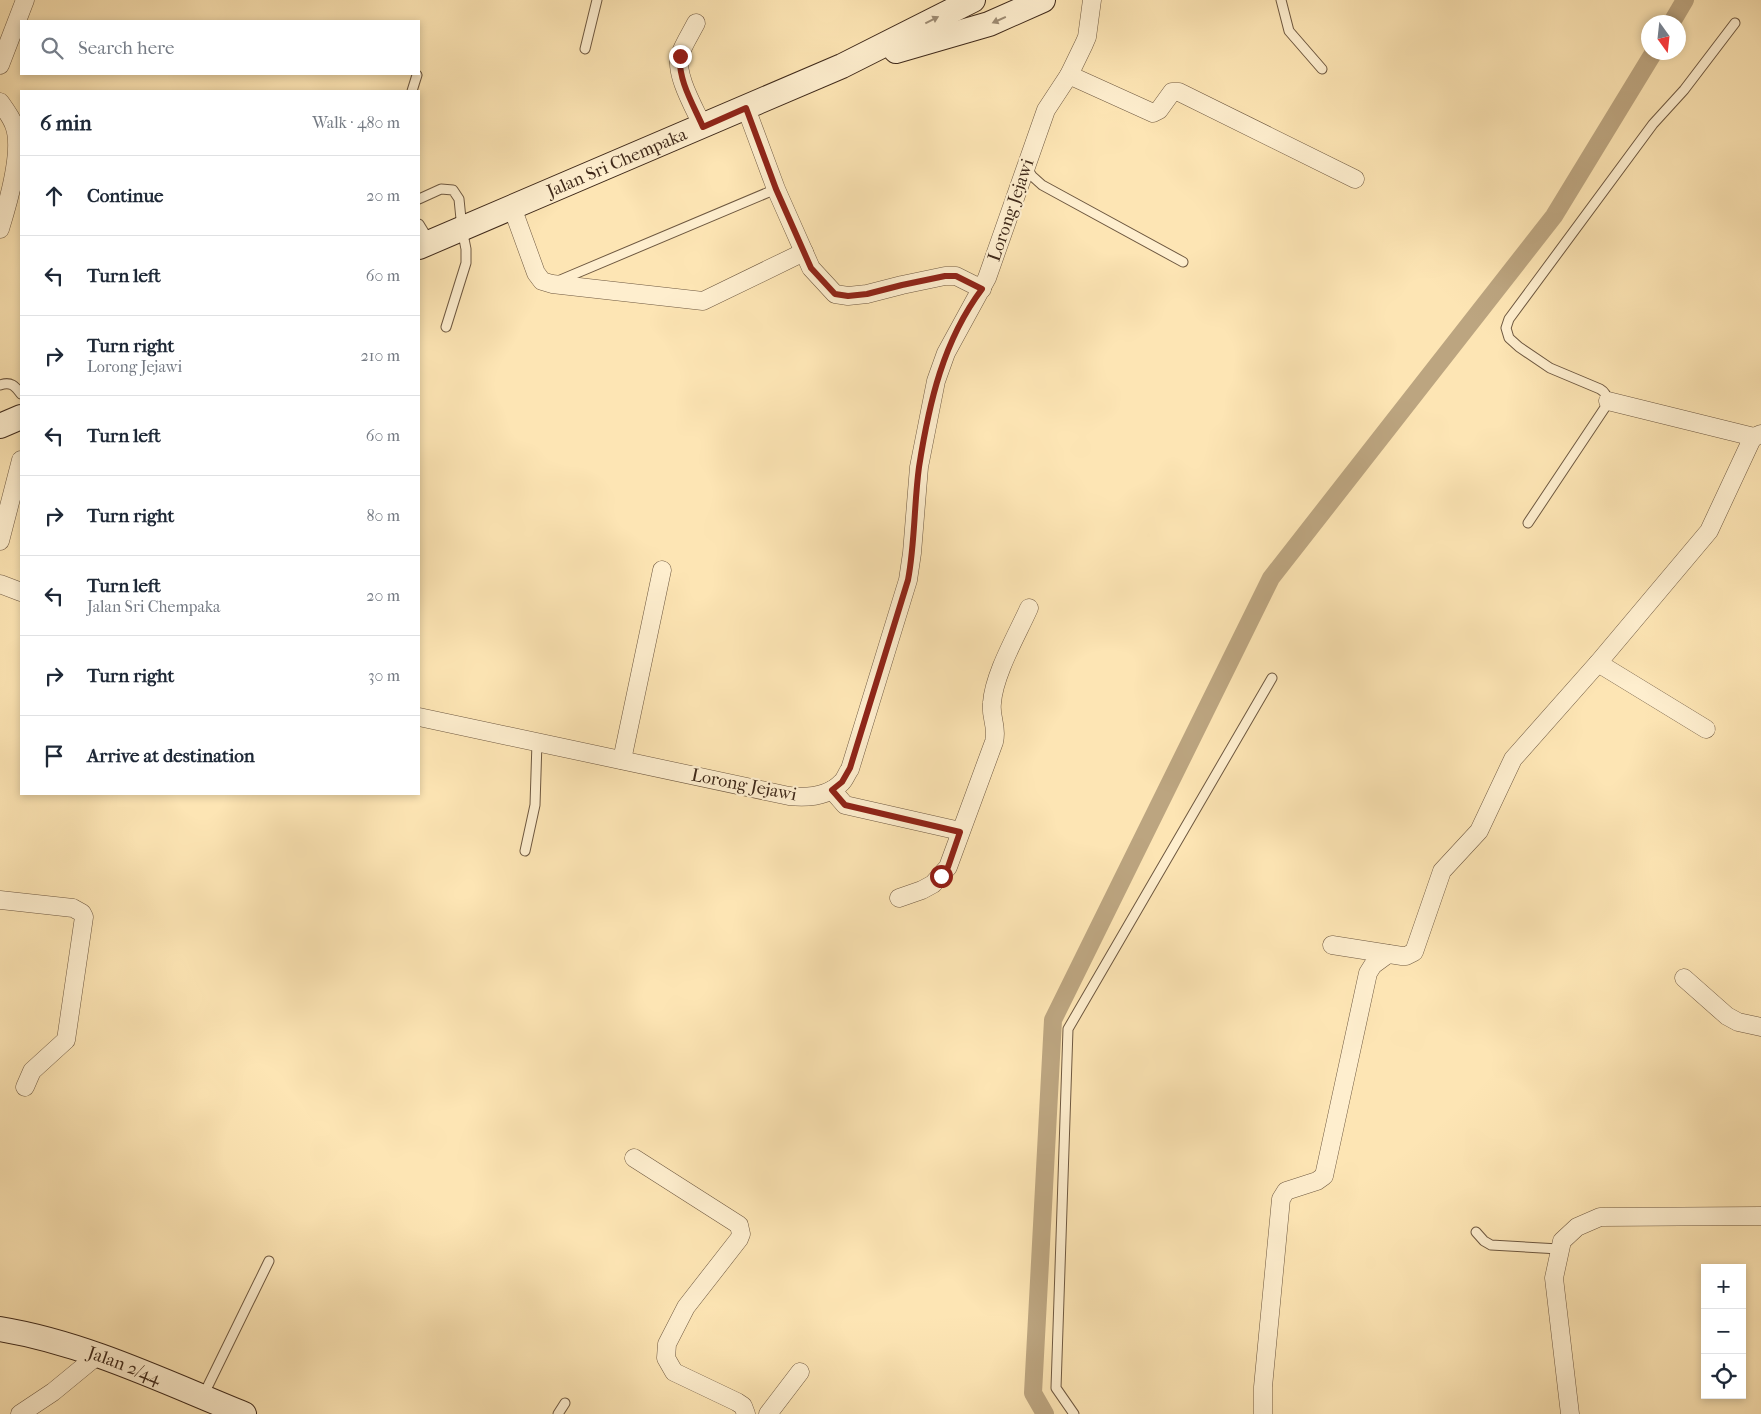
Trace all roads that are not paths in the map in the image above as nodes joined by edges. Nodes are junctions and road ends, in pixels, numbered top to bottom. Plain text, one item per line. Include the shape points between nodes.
1 (25, 0) edge
2 (597, 0) edge
3 (973, 0) edge
4 (1043, 0) edge
5 (1092, 0) edge
6 (1281, 0) edge
7 (696, 23) dead end
8 (1735, 23) dead end
9 (585, 49) dead end
10 (0, 65) edge
11 (842, 66) junction
12 (1322, 69) dead end
13 (417, 75) dead end
14 (1069, 75) junction
15 (412, 90) edge
16 (0, 102) edge
17 (746, 108) junction
18 (703, 127) junction
19 (1026, 166) junction
20 (1355, 179) dead end
21 (776, 189) junction
22 (420, 199) edge
23 (512, 207) junction
24 (0, 229) edge
25 (462, 229) junction
26 (423, 238) edge
27 (804, 252) junction
28 (1182, 262) dead end
29 (552, 284) junction
30 (982, 289) junction
31 (446, 327) dead end
32 (0, 385) edge
33 (20, 393) edge
34 (1608, 401) junction
35 (20, 417) edge
36 (0, 426) edge
37 (1757, 436) edge
38 (20, 464) edge
39 (1528, 523) dead end
40 (0, 540) edge
41 (662, 570) dead end
42 (0, 584) edge
43 (20, 592) edge
44 (1029, 608) dead end
45 (1598, 663) junction
46 (1272, 678) dead end
47 (420, 716) edge
48 (1706, 729) dead end
49 (537, 742) junction
50 (622, 760) junction
51 (832, 790) junction
52 (960, 832) junction
53 (525, 851) dead end
54 (899, 898) dead end
55 (0, 900) edge
56 (1332, 944) dead end
57 (1388, 954) junction
58 (1684, 978) dead end
59 (1761, 1027) edge
60 (25, 1087) dead end
61 (634, 1158) dead end
62 (1761, 1216) edge
63 (1476, 1232) dead end
64 (1559, 1249) junction
65 (269, 1261) dead end
66 (0, 1329) edge
67 (98, 1355) junction
68 (800, 1372) dead end
69 (202, 1397) junction
70 (565, 1403) dead end
71 (20, 1414) edge
72 (244, 1414) edge
73 (558, 1414) edge
74 (746, 1414) edge
75 (768, 1414) edge
76 (1074, 1414) edge
77 (1263, 1414) edge
78 (1570, 1414) edge

1 - 10 street
2 - 9 lane
11 -> 3 main road
4 -> 11 main road via 989,24
5 - 14 street, Lorong Jejawi via 1087,36
6 - 12 lane via 1289,31
7 - 18 street via 680,56 679,67
8 - 34 lane via 1684,90 1653,124 1509,318 1506,328 1509,338 1519,347 1550,368 1600,389
11 - 17 main road, Jalan Sri Chempaka
13 - 15 lane
14 - 19 street, Lorong Jejawi via 1046,110
14 - 20 street via 1153,113 1172,92 1179,92
16 - 24 street via 14,124 18,139 11,188
17 - 18 main road, Jalan Sri Chempaka
17 - 21 street
18 - 23 main road, Jalan Sri Chempaka
19 - 28 lane via 1042,185
19 - 30 street, Lorong Jejawi
21 - 27 street
21 - 29 lane
22 - 25 lane via 441,189 453,190 459,198
23 - 25 main road, Jalan Sri Chempaka
23 - 29 street via 536,273 542,281
25 - 26 main road, Jalan Sri Chempaka
25 - 31 lane via 466,263
27 - 29 street via 702,301
27 - 30 street via 813,272 835,294 867,294 945,276 956,276
30 - 51 street, Lorong Jejawi via 946,353 936,380 919,467 908,580 850,768 842,782
32 - 33 lane via 14,385
34 - 37 street
34 - 39 lane
35 - 36 main road
37 - 45 street via 1709,531
38 - 40 street
41 - 50 street
42 - 43 street
44 - 52 street via 998,676 992,702 996,728 994,742
45 - 48 street
45 - 57 street via 1513,759 1479,831 1442,871 1414,952 1406,956
46 - 76 lane via 1068,1028 1056,1388
47 - 49 street, Lorong Jejawi
49 - 50 street, Lorong Jejawi
49 - 53 lane via 535,805
50 - 51 street, Lorong Jejawi via 789,796 811,796
51 - 52 street via 845,805
52 - 54 street via 948,867 941,876 922,890
55 - 60 street via 74,908 84,917 66,1040 32,1071
56 - 57 street
57 - 77 street via 1368,973 1324,1176 1286,1191 1281,1199
58 - 59 street via 1727,1016
61 - 74 street via 740,1225 739,1239 686,1307 666,1349 668,1364 674,1372 737,1402
62 - 64 street via 1600,1217 1577,1227 1562,1241
63 - 64 lane via 1491,1245
64 - 78 street via 1554,1278
65 - 69 lane
66 - 67 main road, Jalan 2/44
67 - 69 main road, Jalan 2/44
67 - 71 street
68 - 75 street
69 - 72 main road, Jalan 2/44
70 - 73 lane

